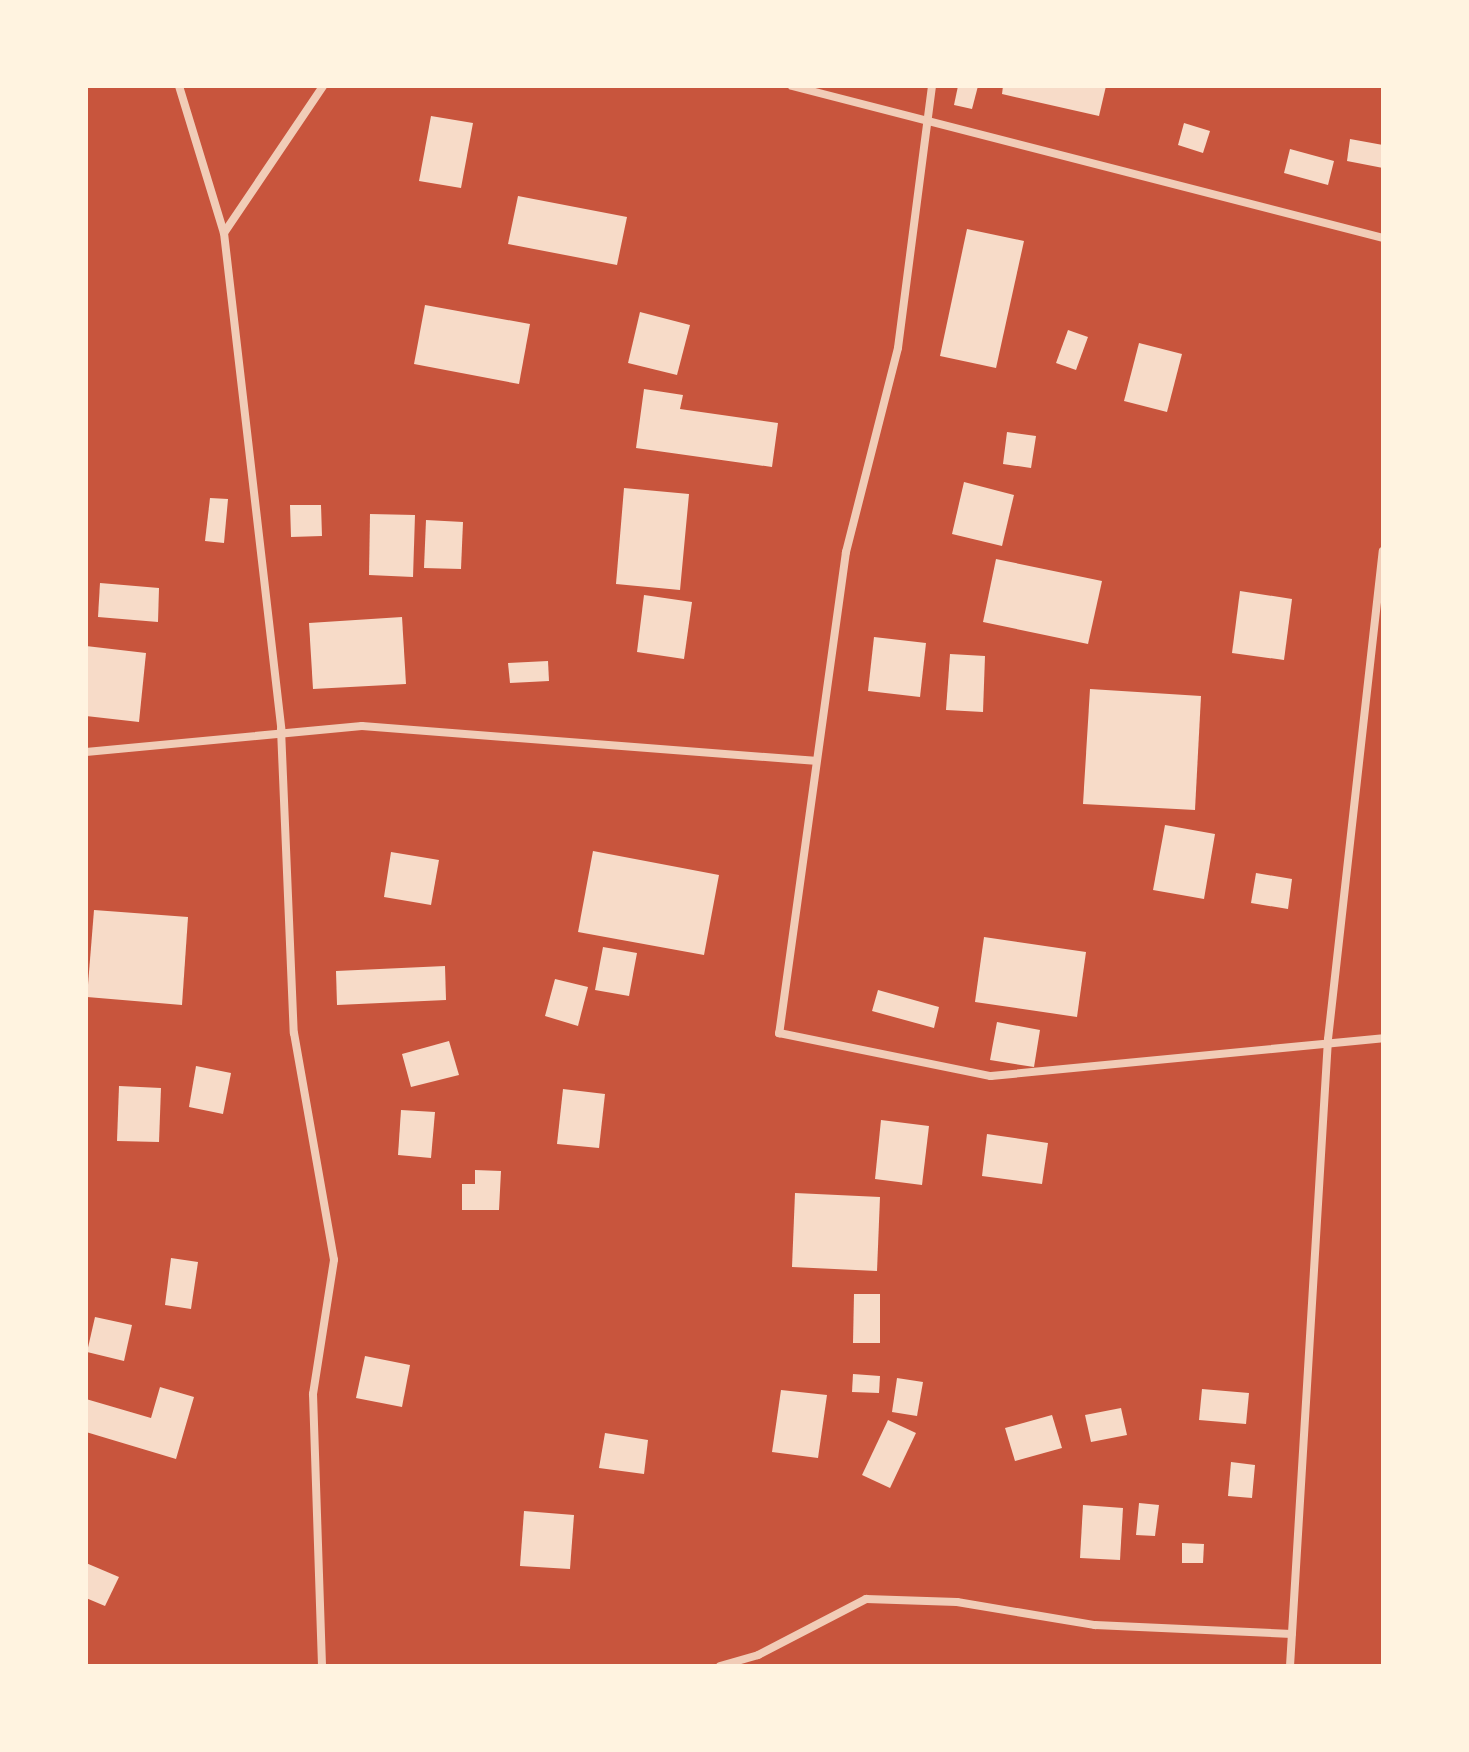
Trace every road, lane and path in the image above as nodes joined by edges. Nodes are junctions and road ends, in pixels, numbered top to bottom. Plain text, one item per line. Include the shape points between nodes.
1 (179, 86) edge
2 (323, 86) edge
3 (792, 86) edge
4 (932, 86) edge
5 (930, 124) junction
6 (224, 233) junction
7 (1383, 238) edge
8 (1383, 551) edge
9 (1372, 646) junction
10 (1383, 648) edge
11 (281, 729) junction
12 (86, 752) edge
13 (815, 761) junction
14 (1383, 1038) edge
15 (1328, 1039) junction
16 (1292, 1634) junction
17 (322, 1666) edge
18 (720, 1666) edge
19 (1290, 1666) edge

1 - 6 street
2 - 6 street
3 - 5 street
4 - 5 street
5 - 7 street
5 - 13 street via 898,348 846,552
6 - 11 street
8 - 9 street
9 - 10 street
9 - 15 street
11 - 12 street
11 - 13 street via 362,726
11 - 17 street via 294,1033 334,1260 313,1394
13 - 15 street via 779,1033 991,1076
14 - 15 street
15 - 16 street
16 - 18 street via 1095,1625 957,1602 866,1599 758,1655
16 - 19 street

